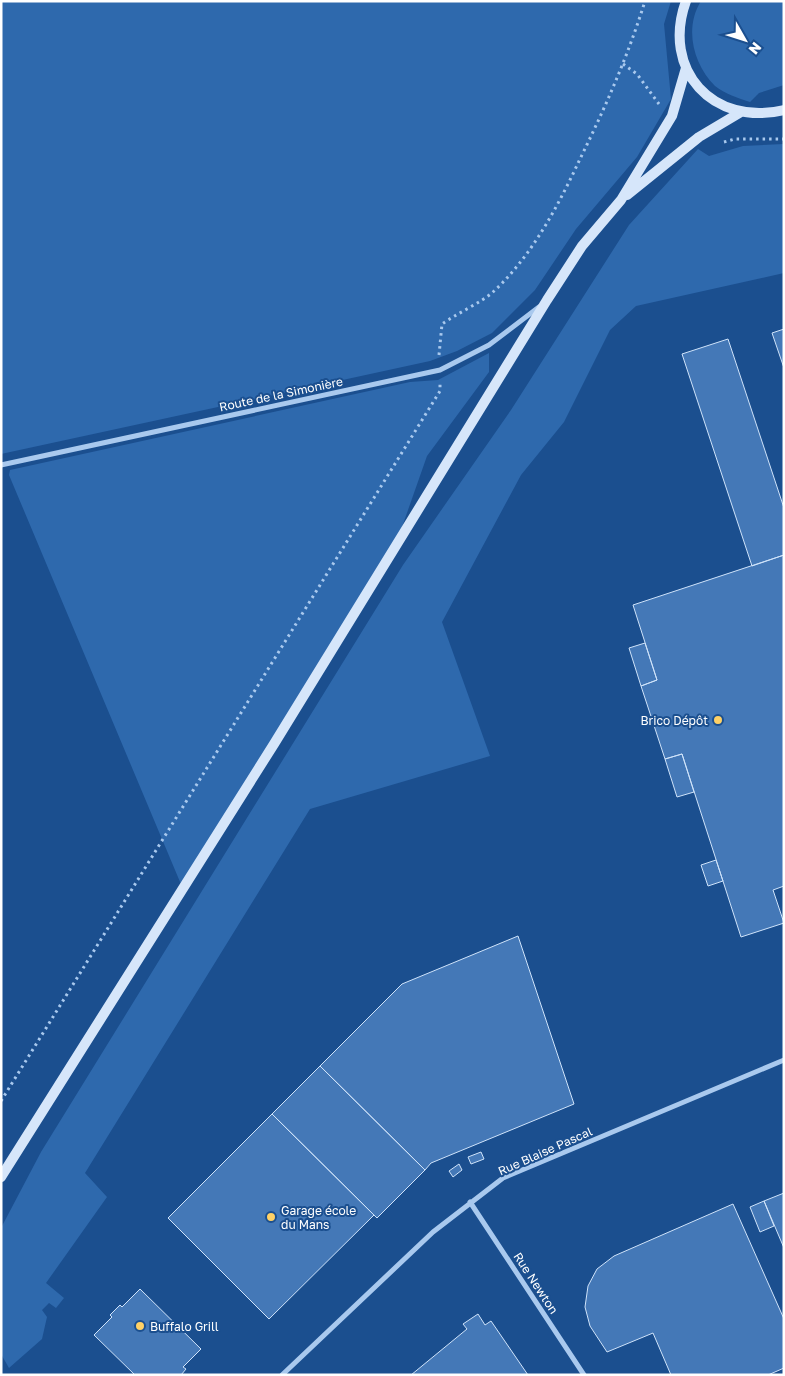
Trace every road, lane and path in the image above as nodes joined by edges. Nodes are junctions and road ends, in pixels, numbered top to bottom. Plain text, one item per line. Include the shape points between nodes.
1 (645, 1) edge
2 (686, 1) edge
3 (623, 64) junction
4 (686, 68) junction
5 (784, 110) edge
6 (665, 111) dead end
7 (740, 112) junction
8 (784, 139) edge
9 (717, 143) dead end
10 (620, 200) junction
11 (547, 300) junction
12 (440, 370) junction
13 (1, 465) edge
14 (784, 1060) edge
15 (1, 1102) edge
16 (1, 1177) edge
17 (470, 1202) junction
18 (282, 1375) edge
19 (584, 1375) edge

1 - 3 path
2 - 4 main road via 678,34
3 - 6 path via 637,74
3 - 12 path via 562,197 534,244 492,293 442,324
4 - 7 main road via 706,95
4 - 10 main road via 672,116
5 - 7 main road
7 - 10 main road via 699,137
8 - 9 path
10 - 11 main road via 582,246
11 - 12 street, Route de la Simonière via 489,345
11 - 16 main road via 274,744
12 - 13 street, Route de la Simonière
12 - 15 path via 440,391
14 - 17 street, Rue Blaise Pascal via 503,1178
17 - 18 street, Rue Blaise Pascal via 433,1232
17 - 19 street, Rue Newton

